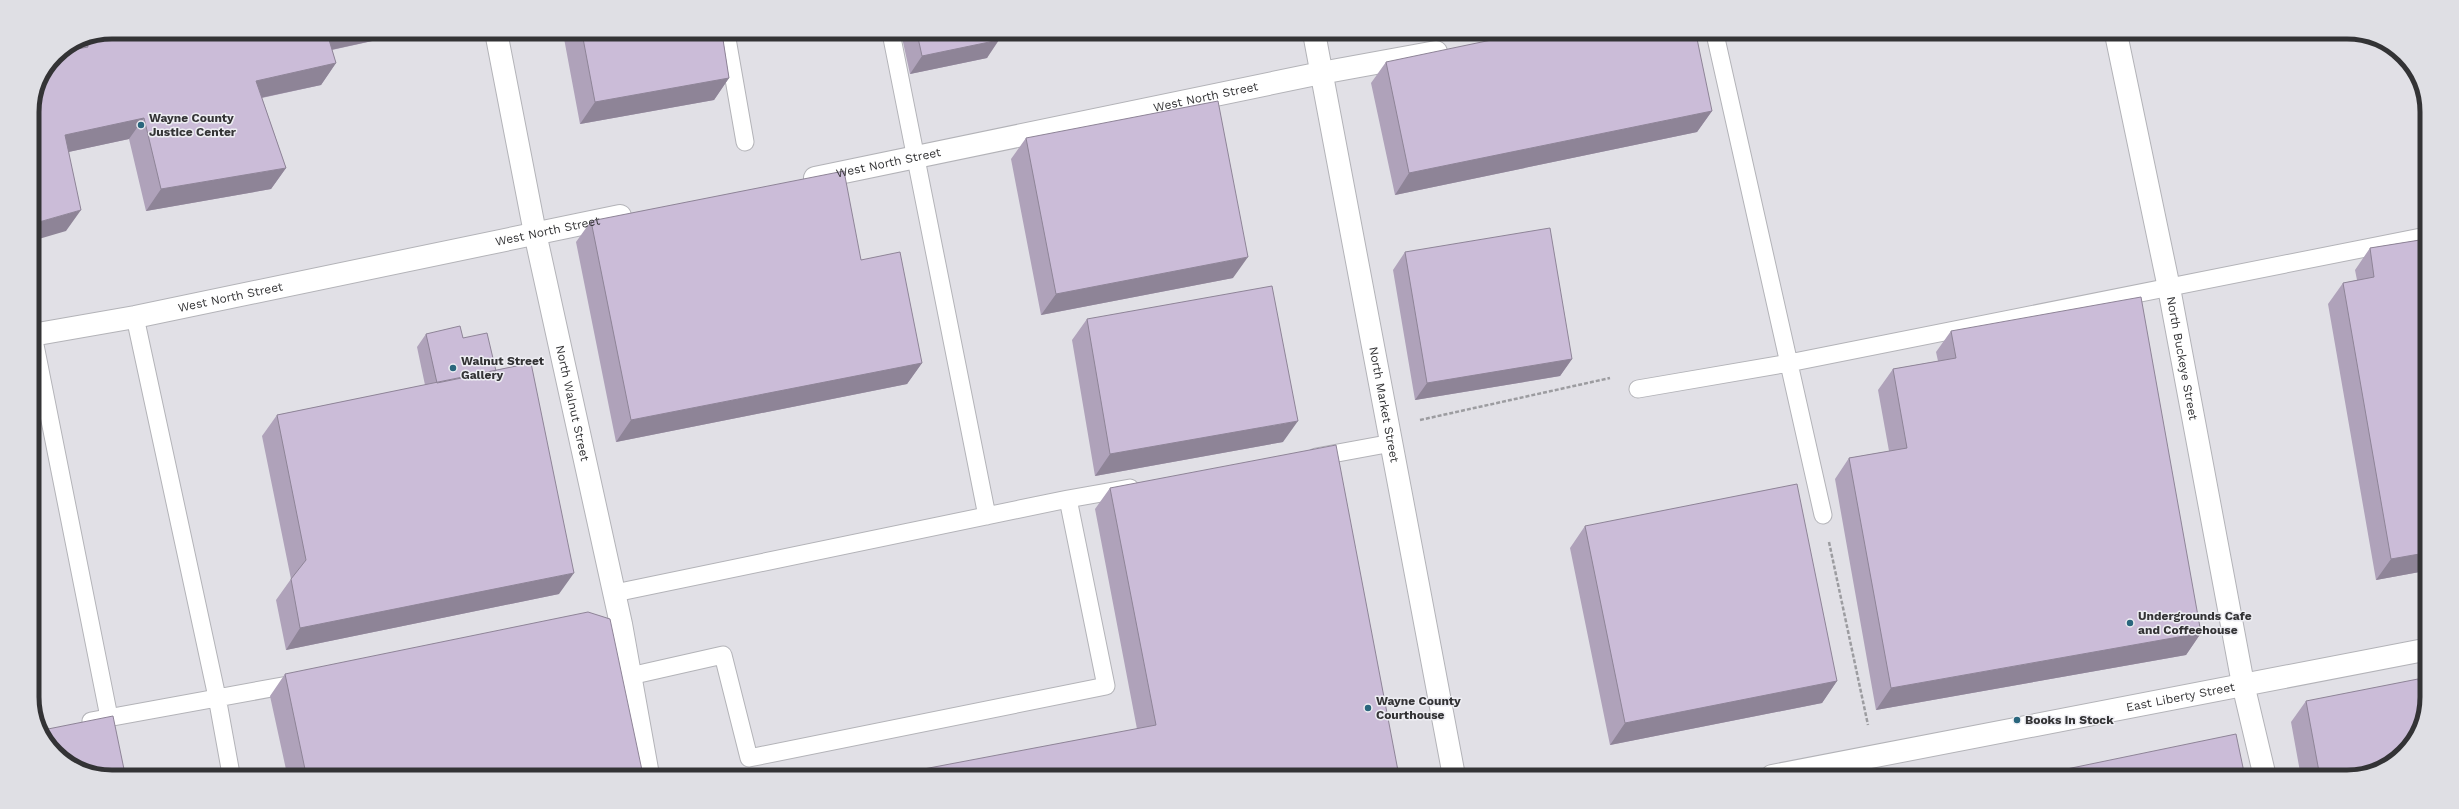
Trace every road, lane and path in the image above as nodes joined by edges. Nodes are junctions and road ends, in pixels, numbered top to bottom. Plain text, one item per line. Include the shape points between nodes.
1 (497, 39) edge
2 (727, 39) edge
3 (892, 39) edge
4 (1315, 39) edge
5 (1716, 39) edge
6 (2117, 39) edge
7 (1455, 48) edge
8 (1321, 73) junction
9 (745, 142) dead end
10 (915, 158) junction
11 (799, 181) edge
12 (644, 211) edge
13 (535, 233) junction
14 (2420, 237) edge
15 (2168, 288) junction
16 (135, 317) junction
17 (39, 334) edge
18 (1789, 363) junction
19 (39, 370) edge
20 (1614, 378) dead end
21 (1638, 389) dead end
22 (1390, 435) junction
23 (1297, 460) edge
24 (1147, 486) edge
25 (1068, 499) junction
26 (1823, 514) joint
27 (987, 516) junction
28 (615, 593) junction
29 (2420, 651) edge
30 (630, 676) junction
31 (317, 679) edge
32 (2243, 684) junction
33 (217, 697) junction
34 (109, 718) junction
35 (72, 725) edge
36 (1875, 755) junction
37 (230, 770) edge
38 (647, 770) edge
39 (1453, 770) edge
40 (1801, 770) edge
41 (2263, 770) edge

1 - 13 street, North Walnut Street
2 - 9 lane
3 - 10 lane
4 - 8 street, North Market Street
5 - 18 lane
6 - 15 street, North Buckeye Street
7 - 8 street, West North Street
8 - 10 street, West North Street
8 - 22 street, North Market Street
10 - 11 street, West North Street
10 - 27 lane
12 - 13 street, West North Street
13 - 16 street, West North Street
13 - 28 street, North Walnut Street
14 - 15 lane
15 - 18 lane
15 - 32 street, North Buckeye Street
16 - 17 street, West North Street
16 - 33 lane
18 - 21 lane
18 - 26 lane
19 - 34 lane
20 - 22 path
22 - 23 lane
22 - 39 street, North Market Street
24 - 25 lane
25 - 27 lane
25 - 30 lane via 1106,686 749,758 723,655
26 - 36 path
27 - 28 lane
28 - 30 street, North Walnut Street via 615,625
29 - 32 street, East Liberty Street
30 - 38 street, North Walnut Street
31 - 33 lane
32 - 36 street, East Liberty Street
32 - 41 street, North Buckeye Street
33 - 34 lane
33 - 37 lane
34 - 35 lane
36 - 40 street, East Liberty Street

